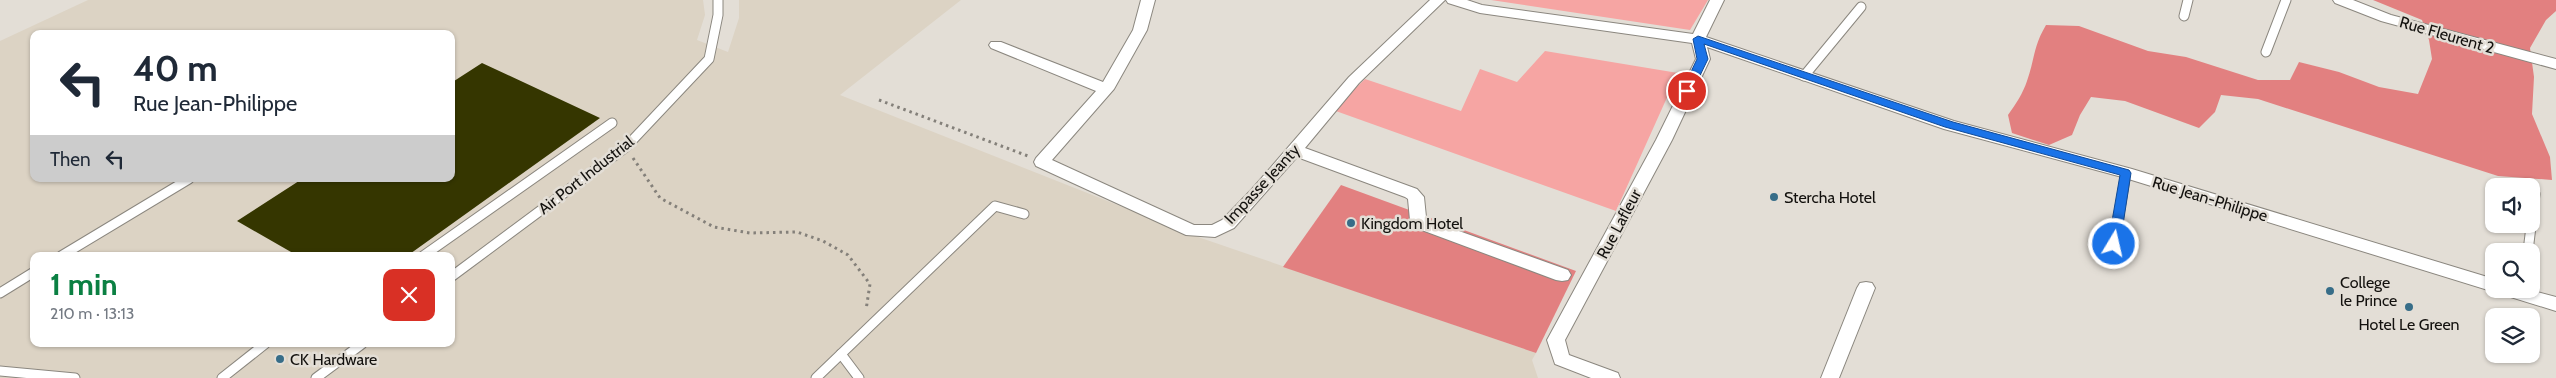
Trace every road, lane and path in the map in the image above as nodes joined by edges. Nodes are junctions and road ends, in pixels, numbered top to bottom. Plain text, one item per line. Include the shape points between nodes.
1 (718, 0) edge
2 (1148, 0) edge
3 (1438, 0) edge
4 (1453, 0) edge
5 (1717, 0) edge
6 (2188, 0) edge
7 (2286, 0) edge
8 (2340, 0) edge
9 (1861, 7) dead end
10 (2184, 16) dead end
11 (1698, 39) junction
12 (996, 45) dead end
13 (2266, 52) dead end
14 (2556, 64) edge
15 (1804, 76) junction
16 (1106, 89) junction
17 (879, 100) dead end
18 (612, 123) dead end
19 (626, 147) junction
20 (1294, 150) junction
21 (1042, 162) junction
22 (2126, 173) junction
23 (184, 182) edge
24 (1024, 214) dead end
25 (2114, 244) dead end
26 (67, 252) edge
27 (429, 252) edge
28 (30, 274) edge
29 (455, 274) edge
30 (1562, 275) dead end
31 (2485, 283) edge
32 (1866, 288) dead end
33 (0, 293) edge
34 (2540, 298) edge
35 (2556, 304) edge
36 (863, 333) junction
37 (261, 347) edge
38 (358, 347) edge
39 (841, 354) junction
40 (0, 372) edge
41 (75, 378) edge
42 (222, 378) edge
43 (316, 378) edge
44 (816, 378) edge
45 (859, 378) edge
46 (1612, 378) edge
47 (1830, 378) edge

1 - 19 lane, Air Port Industrial via 709,59
2 - 16 street via 1140,30
3 - 20 street, Impasse Jeanty via 1354,80
4 - 11 street via 1480,9
5 - 11 street
6 - 10 lane
7 - 13 lane
8 - 14 street, Rue Fleurent 2 via 2386,18
9 - 15 lane
11 - 15 street, Rue Jean-Philippe
11 - 46 street, Rue Lafleur via 1702,59 1699,67 1664,140 1556,340 1561,359
12 - 16 street
15 - 22 street, Rue Jean-Philippe via 1949,125
16 - 21 street
17 - 21 path
18 - 27 lane
19 - 29 lane, Air Port Industrial
19 - 36 path via 660,198 714,227 750,234 797,232 848,255 870,284
20 - 21 street, Impasse Jeanty via 1228,224 1215,230 1192,231
20 - 30 street via 1410,193 1416,197 1418,220 1426,224
22 - 25 lane
22 - 31 street, Rue Jean-Philippe
23 - 26 lane
24 - 36 lane via 995,206
28 - 33 lane
32 - 47 street
34 - 35 street
36 - 39 lane
37 - 42 lane
38 - 43 lane
39 - 44 lane
39 - 45 lane
40 - 41 lane

